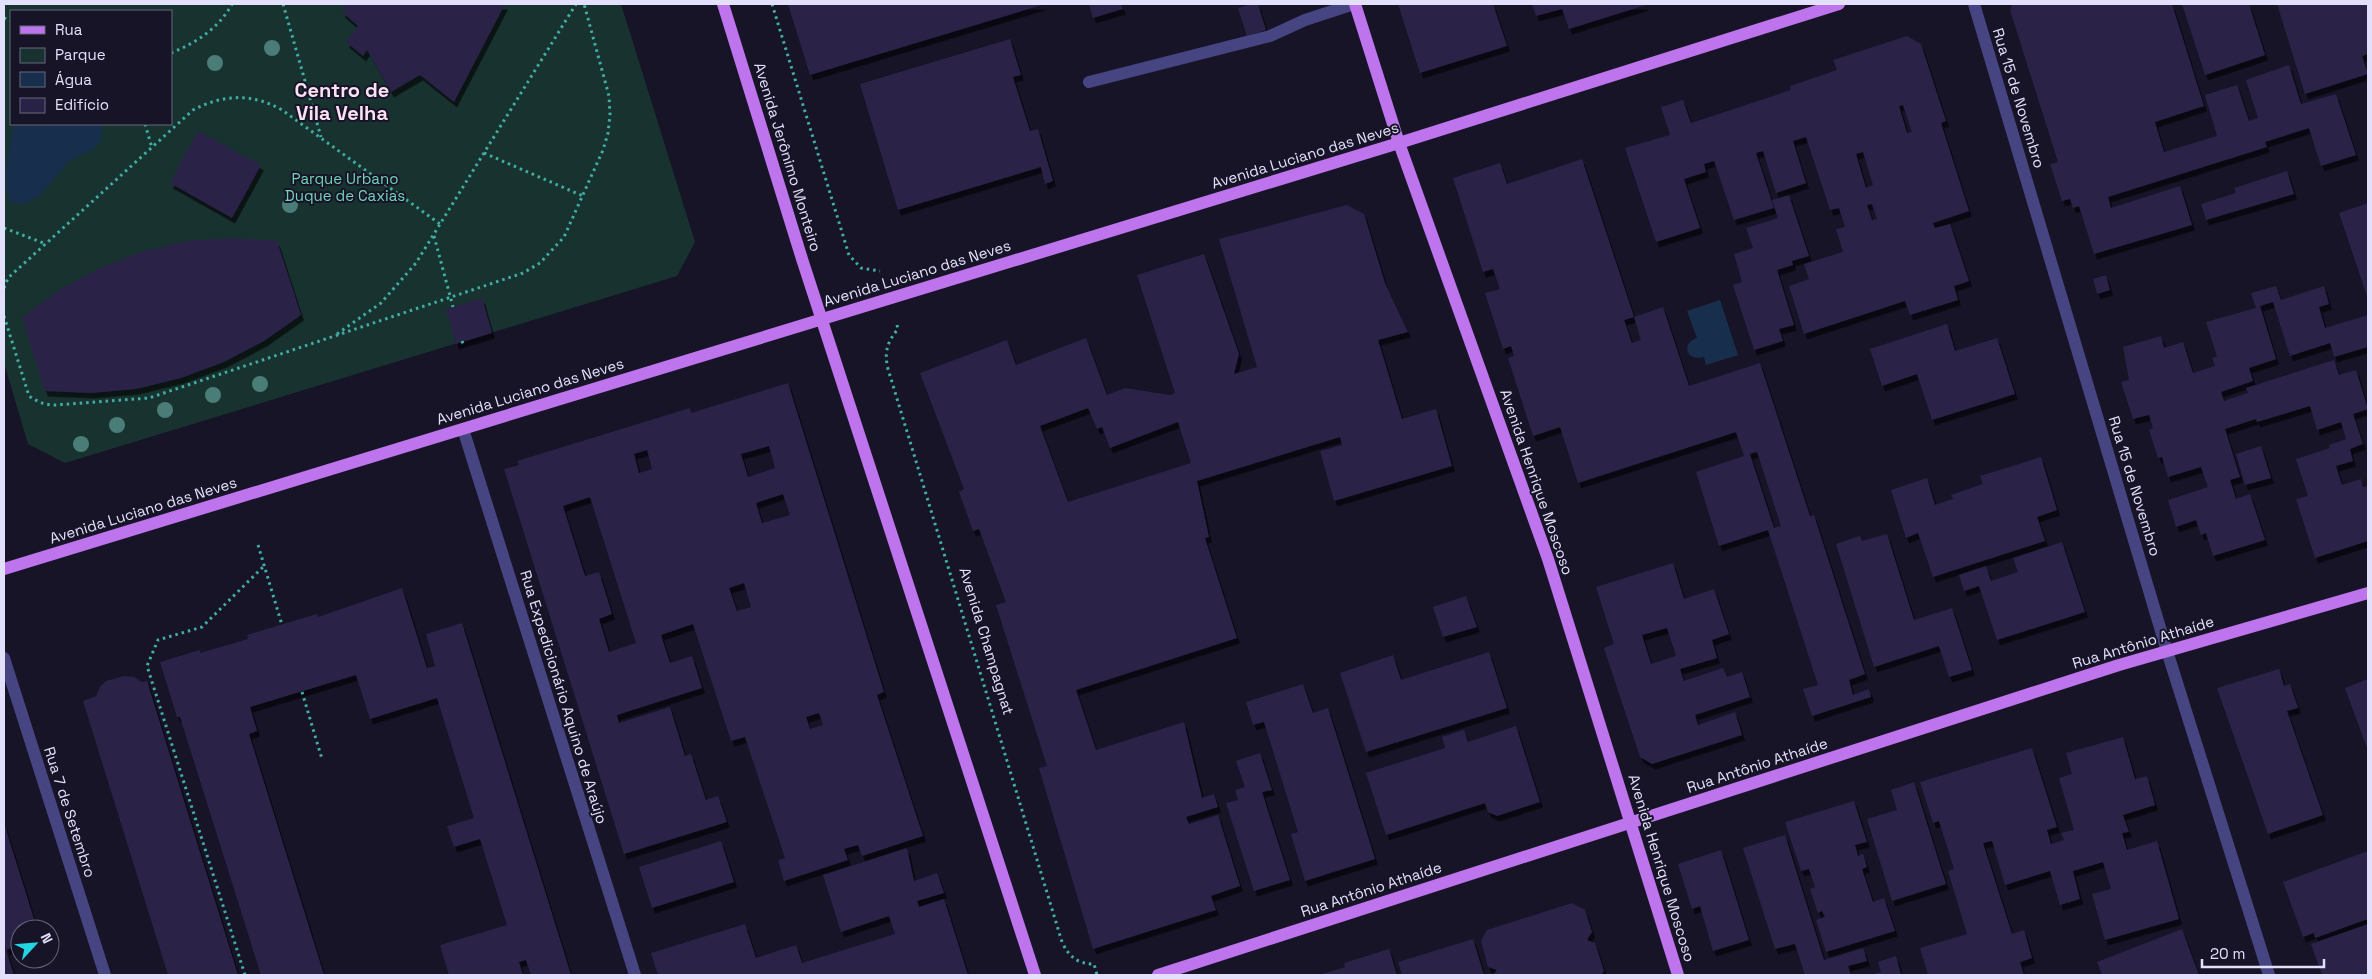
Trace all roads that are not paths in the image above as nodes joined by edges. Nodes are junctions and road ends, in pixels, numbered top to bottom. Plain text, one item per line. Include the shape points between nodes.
1 (723, 4) edge
2 (1354, 4) edge
3 (1839, 4) edge
4 (1974, 4) edge
5 (1089, 82) dead end
6 (1399, 143) junction
7 (823, 320) junction
8 (463, 428) junction
9 (4, 569) edge
10 (2368, 593) edge
11 (2167, 651) junction
12 (4, 658) edge
13 (1632, 822) junction
14 (105, 975) edge
15 (635, 975) edge
16 (1035, 975) edge
17 (1158, 975) edge
18 (1678, 975) edge
19 (2269, 975) edge

1 - 7 main road, Avenida Jerônimo Monteiro
2 - 5 street via 1270,36
2 - 6 main road, Avenida Henrique Moscoso
3 - 6 main road, Avenida Luciano das Neves
4 - 11 street, Rua 15 de Novembro
6 - 7 main road, Avenida Luciano das Neves
6 - 13 main road, Avenida Henrique Moscoso via 1548,559
7 - 8 main road, Avenida Luciano das Neves
7 - 16 main road
8 - 9 main road, Avenida Luciano das Neves
8 - 15 street, Rua Expedicionário Aquino de Araújo
10 - 11 main road, Rua Antônio Athaíde
11 - 13 main road, Rua Antônio Athaíde
11 - 19 street, Rua 15 de Novembro
12 - 14 street, Rua 7 de Setembro
13 - 17 main road, Rua Antônio Athaíde
13 - 18 main road, Avenida Henrique Moscoso

